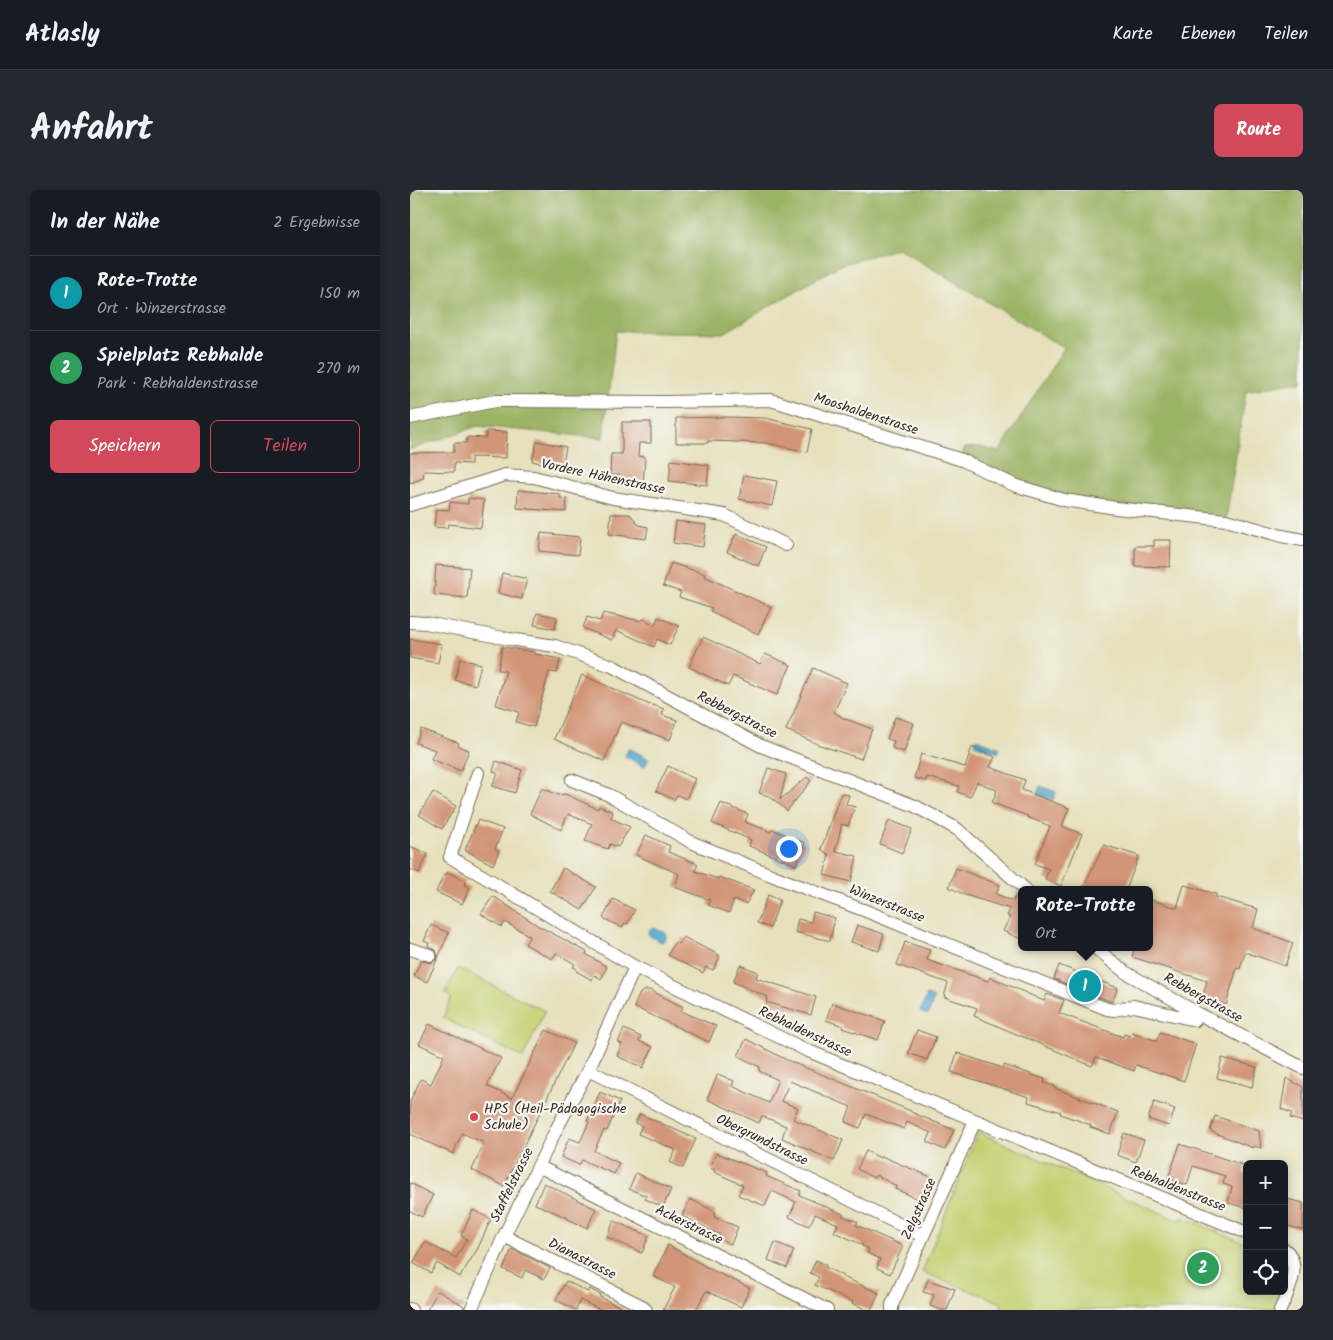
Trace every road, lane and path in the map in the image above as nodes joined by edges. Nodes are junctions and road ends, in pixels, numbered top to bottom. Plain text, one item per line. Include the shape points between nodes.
1 (410, 418) edge
2 (410, 504) edge
3 (1303, 540) edge
4 (786, 545) dead end
5 (410, 622) edge
6 (478, 773) dead end
7 (572, 780) dead end
8 (1021, 886) edge
9 (410, 949) edge
10 (1099, 951) edge
11 (430, 955) dead end
12 (635, 967) junction
13 (1199, 1014) junction
14 (1303, 1068) edge
15 (588, 1070) junction
16 (975, 1121) junction
17 (538, 1166) junction
18 (1243, 1231) edge
19 (504, 1236) junction
20 (923, 1236) junction
21 (1285, 1250) edge
22 (471, 1310) edge
23 (646, 1310) edge
24 (827, 1310) edge
25 (892, 1310) edge
26 (1280, 1310) edge

1 - 3 street, Mooshaldenstrasse via 495,401 771,400 962,460 1014,485 1064,500 1226,520
2 - 4 street, Vordere Höhenstrasse via 505,475 534,477 614,498 724,515
5 - 8 street, Rebbergstrasse via 555,646 612,666 761,746 915,806 957,829
6 - 12 street, Rebhaldenstrasse via 450,857
7 - 13 street, Winzerstrasse via 609,795 691,842 1107,1010 1134,1006 1195,1020
9 - 11 street
10 - 13 street, Rebbergstrasse via 1125,972
12 - 15 street, Staffelstrasse
12 - 16 street, Rebhaldenstrasse via 806,1050
13 - 14 street, Rebbergstrasse
15 - 17 street, Staffelstrasse
15 - 20 street, Obergrundstrasse
16 - 18 street, Rebhaldenstrasse
16 - 20 street, Zelgstrasse
17 - 19 street, Staffelstrasse
17 - 24 street, Ackerstrasse
19 - 22 street, Staffelstrasse
19 - 23 street, Dianastrasse
20 - 25 street, Zelgstrasse
21 - 26 street via 1296,1259 1298,1267

